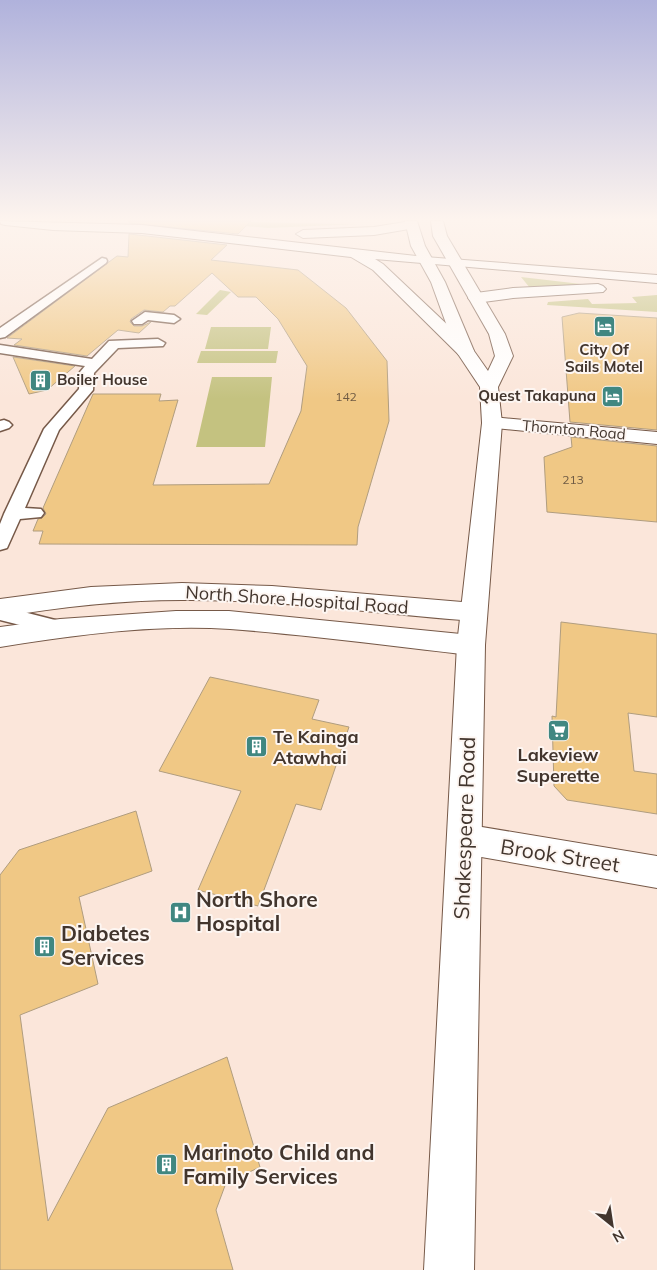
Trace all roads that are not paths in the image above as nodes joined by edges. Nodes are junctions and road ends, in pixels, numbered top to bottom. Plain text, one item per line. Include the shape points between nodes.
1 (75, 280) edge
2 (392, 280) edge
3 (437, 280) edge
4 (465, 280) edge
5 (657, 284) edge
6 (476, 298) junction
7 (174, 319) dead end
8 (138, 321) dead end
9 (126, 331) dead end
10 (0, 334) edge
11 (158, 343) dead end
12 (114, 344) junction
13 (0, 349) edge
14 (465, 351) junction
15 (95, 363) junction
16 (489, 387) junction
17 (492, 423) junction
18 (657, 438) edge
19 (35, 512) dead end
20 (14, 514) junction
21 (0, 544) edge
22 (91, 596) junction
23 (0, 597) edge
24 (0, 608) edge
25 (474, 612) junction
26 (0, 613) edge
27 (60, 628) junction
28 (0, 637) edge
29 (471, 645) junction
30 (464, 840) junction
31 (657, 872) edge
32 (449, 1270) edge

1 - 10 lane
2 - 14 main road
3 - 14 main road, Shakespeare Road
4 - 6 main road
5 - 6 main road
6 - 16 main road via 497,334 504,356
7 - 8 lane via 145,316
9 - 12 lane
11 - 12 lane
12 - 15 lane
13 - 15 lane via 31,350
14 - 16 main road, Shakespeare Road
15 - 20 lane via 87,372 86,390 52,429
16 - 17 main road, Shakespeare Road
17 - 18 main road, Thornton Road
17 - 25 main road, Shakespeare Road
19 - 20 lane
20 - 21 lane
22 - 23 main road via 36,592
22 - 24 main road, North Shore Hospital Road
22 - 25 main road, North Shore Hospital Road via 243,593
25 - 29 main road, Shakespeare Road
26 - 27 lane
27 - 28 main road, North Shore Hospital Road
27 - 29 main road, North Shore Hospital Road via 167,620 230,620
29 - 30 main road, Shakespeare Road
30 - 31 main road, Brook Street
30 - 32 main road, Shakespeare Road

